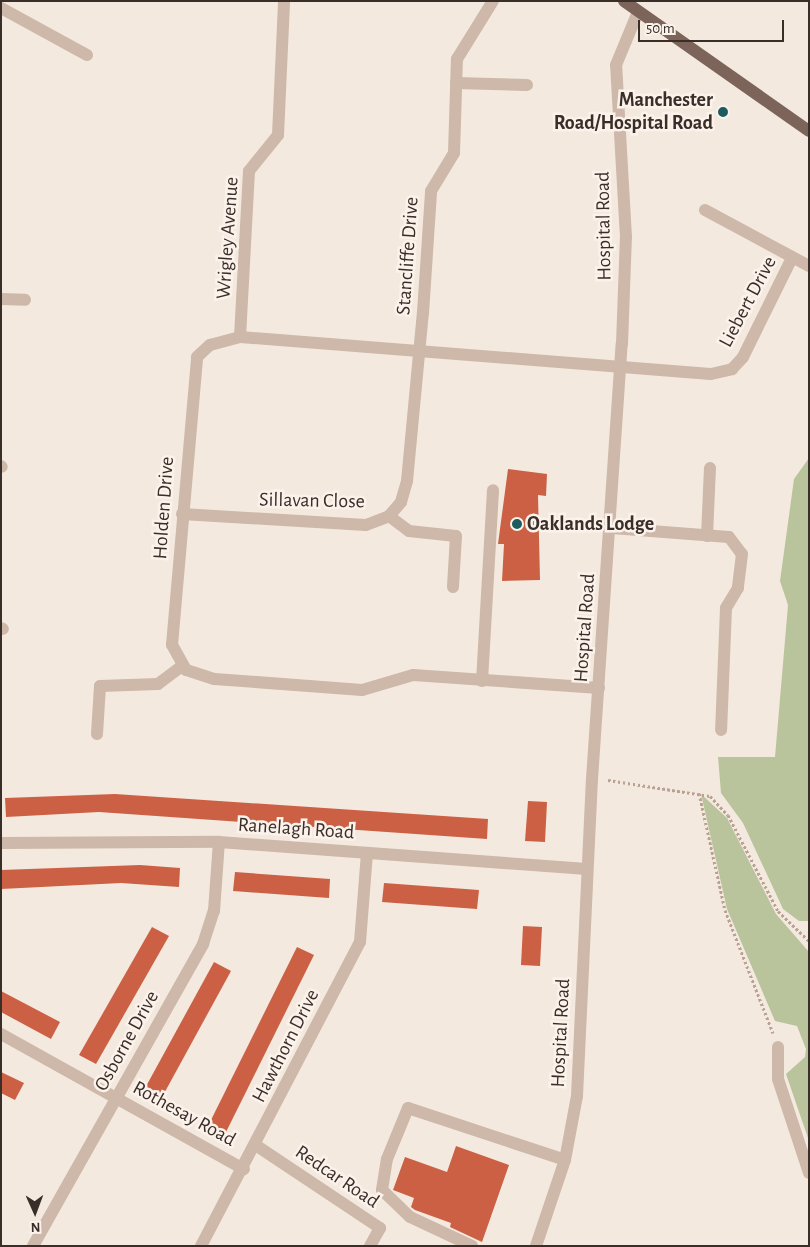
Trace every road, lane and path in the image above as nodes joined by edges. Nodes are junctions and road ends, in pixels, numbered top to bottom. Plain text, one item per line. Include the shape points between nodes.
1 (284, 1) edge
2 (493, 1) edge
3 (624, 1) edge
4 (1, 8) edge
5 (638, 12) junction
6 (87, 55) dead end
7 (456, 83) junction
8 (527, 86) dead end
9 (809, 131) edge
10 (705, 210) dead end
11 (792, 258) junction
12 (809, 266) edge
13 (1, 299) edge
14 (25, 300) dead end
15 (240, 337) junction
16 (419, 350) junction
17 (620, 366) junction
18 (710, 468) dead end
19 (494, 490) dead end
20 (182, 514) junction
21 (389, 516) junction
22 (612, 528) junction
23 (707, 536) junction
24 (453, 587) dead end
25 (182, 666) junction
26 (482, 681) junction
27 (599, 688) junction
28 (721, 730) dead end
29 (97, 734) dead end
30 (592, 779) junction
31 (699, 793) junction
32 (219, 842) junction
33 (1, 843) edge
34 (367, 852) junction
35 (587, 869) junction
36 (809, 941) edge
37 (1, 1034) edge
38 (778, 1046) joint
39 (116, 1098) junction
40 (257, 1146) junction
41 (565, 1160) junction
42 (244, 1168) junction
43 (809, 1172) edge
44 (540, 1244) edge
45 (33, 1246) edge
46 (202, 1246) edge
47 (370, 1246) edge
48 (472, 1246) edge

1 - 15 street, Wrigley Avenue via 278,135 249,171
2 - 7 street, Stancliffe Drive via 457,59
3 - 5 main road
4 - 6 street
5 - 9 main road
5 - 17 street, Hospital Road via 616,66 626,237
7 - 8 street
7 - 16 street, Stancliffe Drive via 454,153 431,190
10 - 11 street
11 - 12 street
11 - 17 street, Liebert Drive via 743,357 732,369 711,374
13 - 14 street
15 - 16 street, Holden Drive
15 - 20 street, Holden Drive via 210,346 197,357 193,368
16 - 17 street, Holden Drive
16 - 21 street, Sillavan Close via 407,481 400,502
17 - 22 street, Hospital Road
18 - 23 street
19 - 26 street
20 - 21 street, Sillavan Close via 366,525
20 - 25 street, Holden Drive via 172,644
21 - 24 street via 410,531 456,536
22 - 23 street
22 - 27 street, Hospital Road
23 - 28 street via 729,537 742,554 738,588 726,608
25 - 26 street via 214,679 362,690 413,675
25 - 29 street via 158,684 100,686
26 - 27 street
27 - 30 street, Hospital Road
30 - 31 path
30 - 35 street, Hospital Road
31 - 36 path via 728,815 778,911
31 - 38 path via 725,910
32 - 33 street, Ranelagh Road
32 - 34 street, Ranelagh Road
32 - 39 street, Osborne Drive via 214,911 203,944
34 - 35 street, Ranelagh Road
34 - 40 street, Hawthorn Drive via 360,942
35 - 41 street, Hospital Road via 577,1096
37 - 39 street, Rothesay Road
38 - 43 street via 778,1079
39 - 42 street, Rothesay Road
39 - 45 street, Osborne Drive
40 - 42 street, Hawthorn Drive
40 - 47 street, Redcar Road via 380,1228
41 - 44 street, Hospital Road
41 - 48 street via 408,1108 387,1159 382,1190 410,1217
42 - 46 street, Hawthorn Drive

